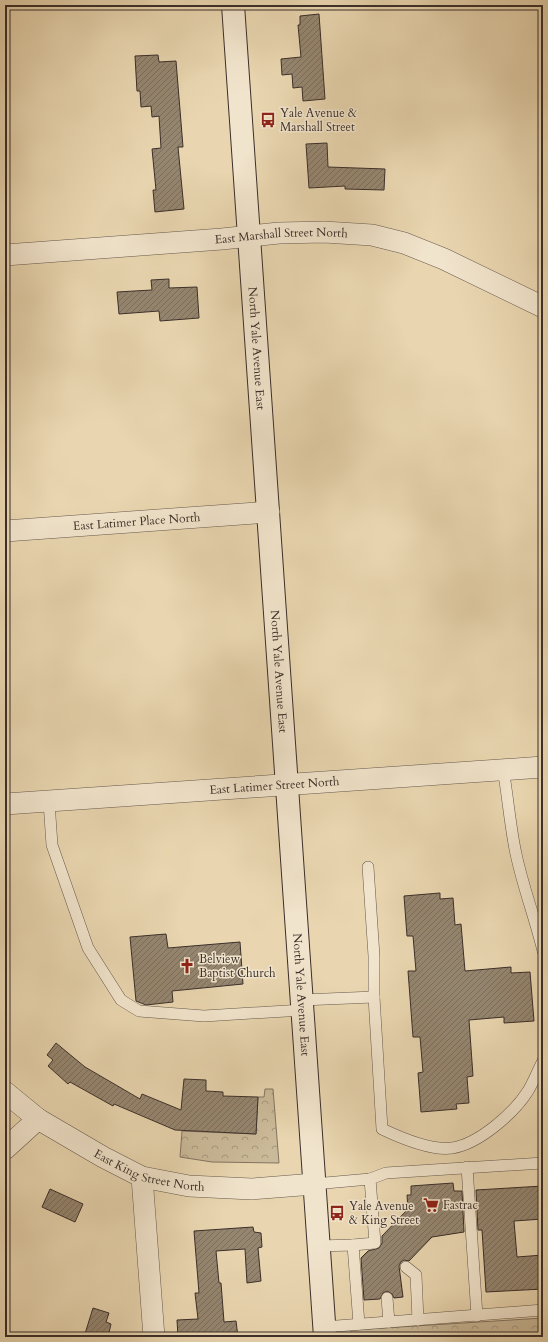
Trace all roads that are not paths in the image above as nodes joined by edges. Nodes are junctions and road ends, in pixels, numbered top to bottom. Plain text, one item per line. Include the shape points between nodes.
1 (233, 5) edge
2 (250, 236) junction
3 (5, 255) edge
4 (543, 307) edge
5 (269, 512) junction
6 (5, 531) edge
7 (543, 767) edge
8 (504, 769) junction
9 (288, 785) junction
10 (48, 802) junction
11 (5, 804) edge
12 (368, 867) dead end
13 (543, 951) edge
14 (374, 997) junction
15 (302, 1005) junction
16 (543, 1061) edge
17 (5, 1092) edge
18 (38, 1119) junction
19 (5, 1149) edge
20 (543, 1163) edge
21 (467, 1167) junction
22 (142, 1177) junction
23 (370, 1179) junction
24 (314, 1184) junction
25 (353, 1245) junction
26 (319, 1246) junction
27 (406, 1267) dead end
28 (387, 1298) dead end
29 (543, 1310) edge
30 (477, 1316) junction
31 (418, 1320) junction
32 (389, 1322) junction
33 (359, 1324) junction
34 (325, 1332) edge
35 (154, 1337) edge

1 - 2 main road, North Yale Avenue East
2 - 3 street, East Marshall Street North
2 - 4 street, East Marshall Street North via 324,232 372,235 404,243 444,259
2 - 5 main road, North Yale Avenue East
5 - 6 street, East Latimer Place North
5 - 9 main road, North Yale Avenue East
7 - 8 street, East Latimer Street North
8 - 9 street, East Latimer Street North
8 - 13 lane via 516,853
9 - 10 street, East Latimer Street North
9 - 15 main road, North Yale Avenue East
10 - 11 street, East Latimer Street North
10 - 15 lane via 52,844 88,948 121,1000 139,1011 204,1016
12 - 14 lane
14 - 15 lane
14 - 16 lane via 382,1129 403,1139 451,1148 472,1143 498,1125 528,1091
15 - 24 main road, North Yale Avenue East
17 - 18 street, East King Street North
18 - 19 street
18 - 22 street, East King Street North
20 - 21 lane
21 - 23 lane via 386,1173
21 - 30 lane
22 - 24 street, East King Street North via 189,1186 252,1189
22 - 35 street
23 - 24 lane
23 - 25 lane via 375,1243
24 - 26 main road, North Yale Avenue East
25 - 26 lane
25 - 33 lane
26 - 34 main road, North Yale Avenue East
27 - 31 lane via 416,1276
28 - 32 lane
29 - 30 lane
30 - 31 lane
31 - 32 lane
32 - 33 lane
33 - 34 lane

